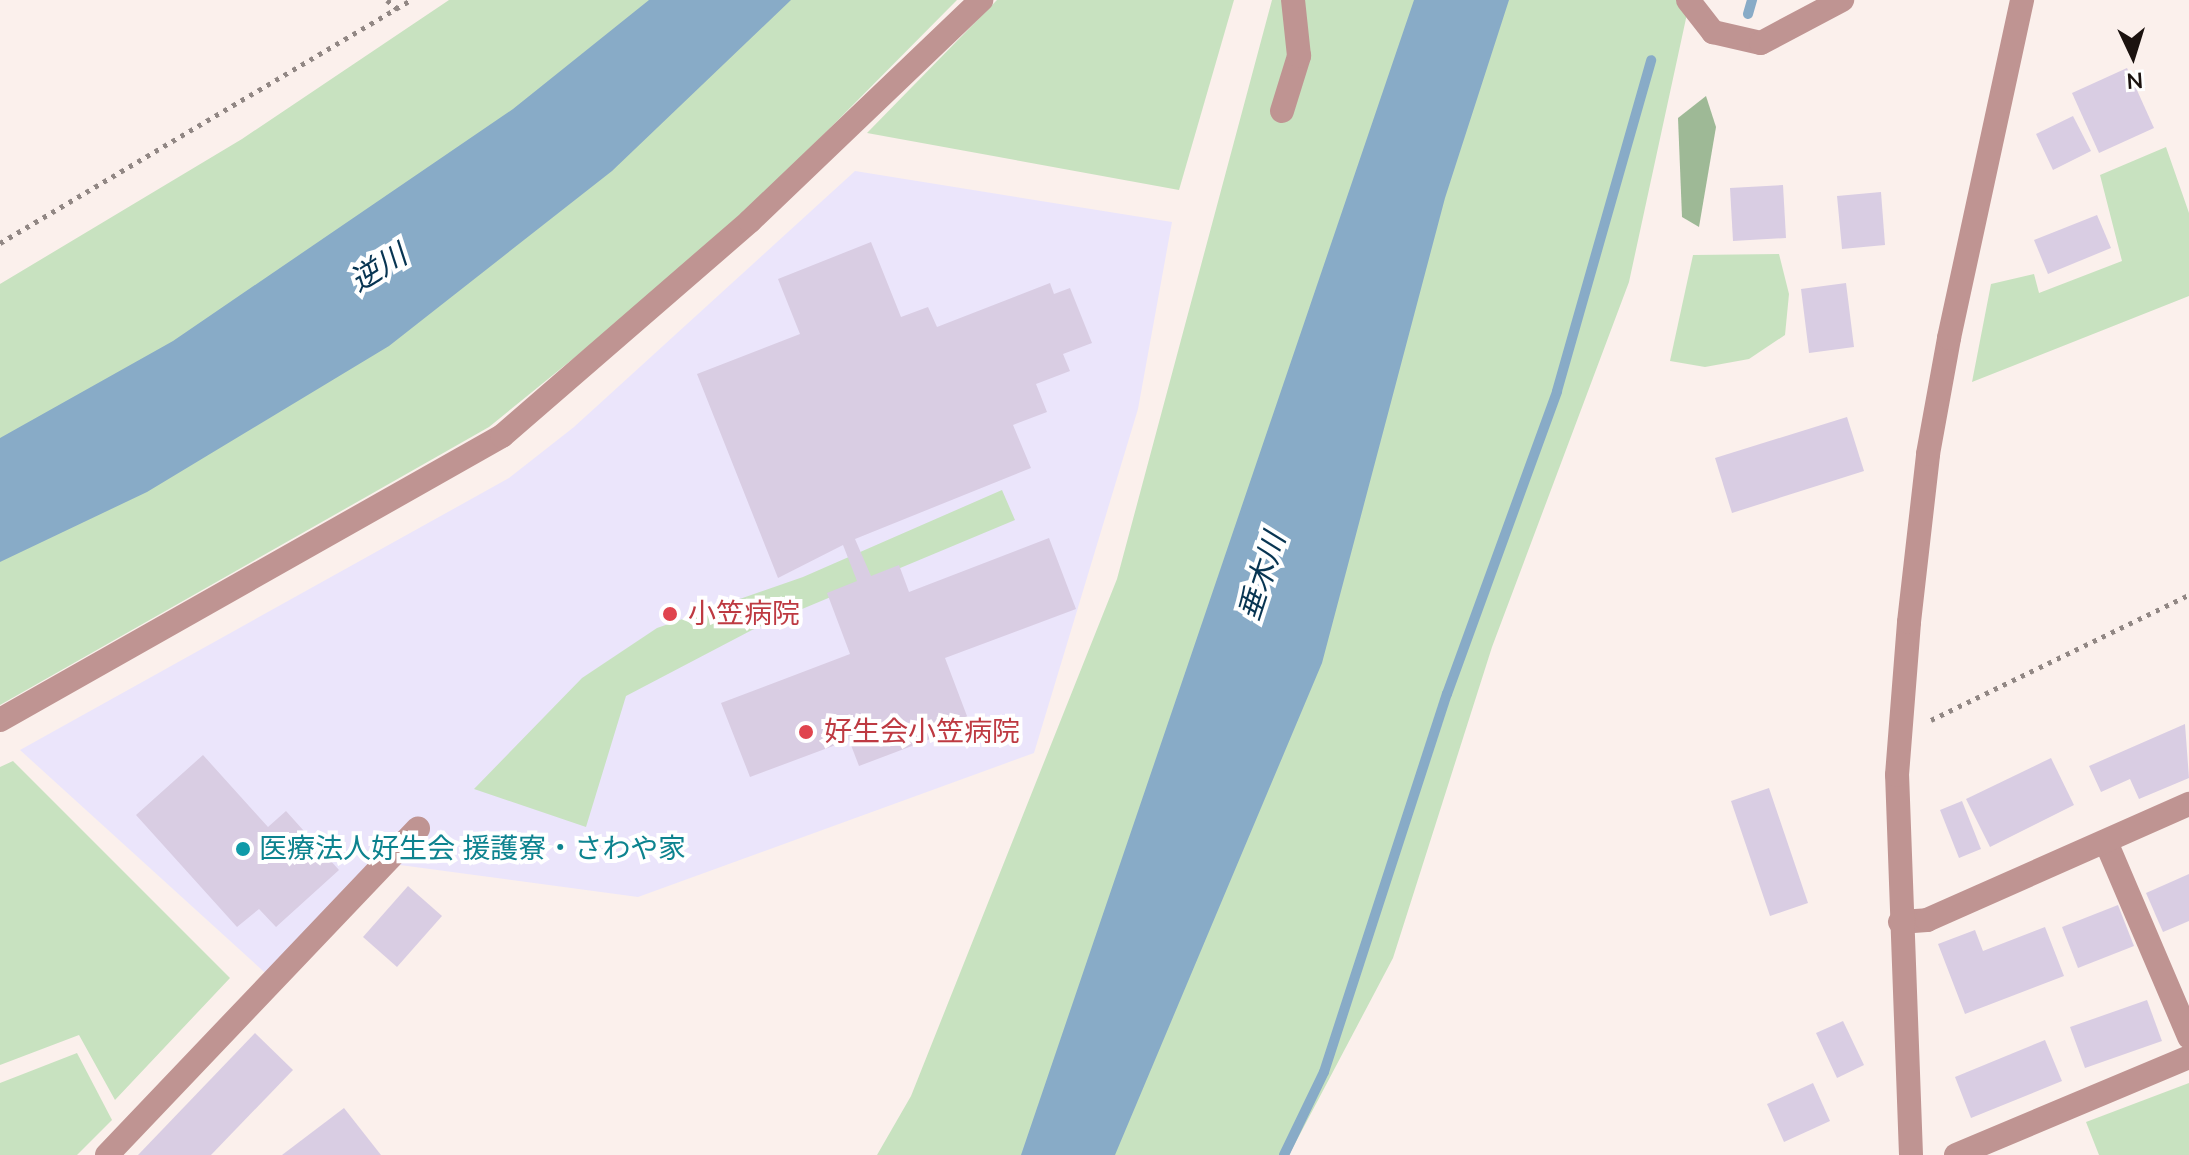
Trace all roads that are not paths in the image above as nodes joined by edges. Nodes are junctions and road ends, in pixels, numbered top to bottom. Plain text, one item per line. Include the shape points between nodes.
1 (981, 0) edge
2 (1293, 0) edge
3 (1688, 0) edge
4 (1842, 0) edge
5 (2022, 0) edge
6 (1282, 111) dead end
7 (0, 720) edge
8 (2189, 804) edge
9 (418, 828) dead end
10 (2106, 842) junction
11 (1900, 922) junction
12 (2189, 1037) edge
13 (2189, 1057) edge
14 (107, 1155) edge
15 (1911, 1155) edge
16 (1956, 1155) edge

1 - 7 street via 750,221 502,436
2 - 6 street via 1299,56
3 - 4 street via 1713,32 1761,43
5 - 11 street via 1928,454 1900,724
8 - 10 street
9 - 14 street
10 - 11 street via 1927,920
10 - 12 street
11 - 15 street
13 - 16 street

